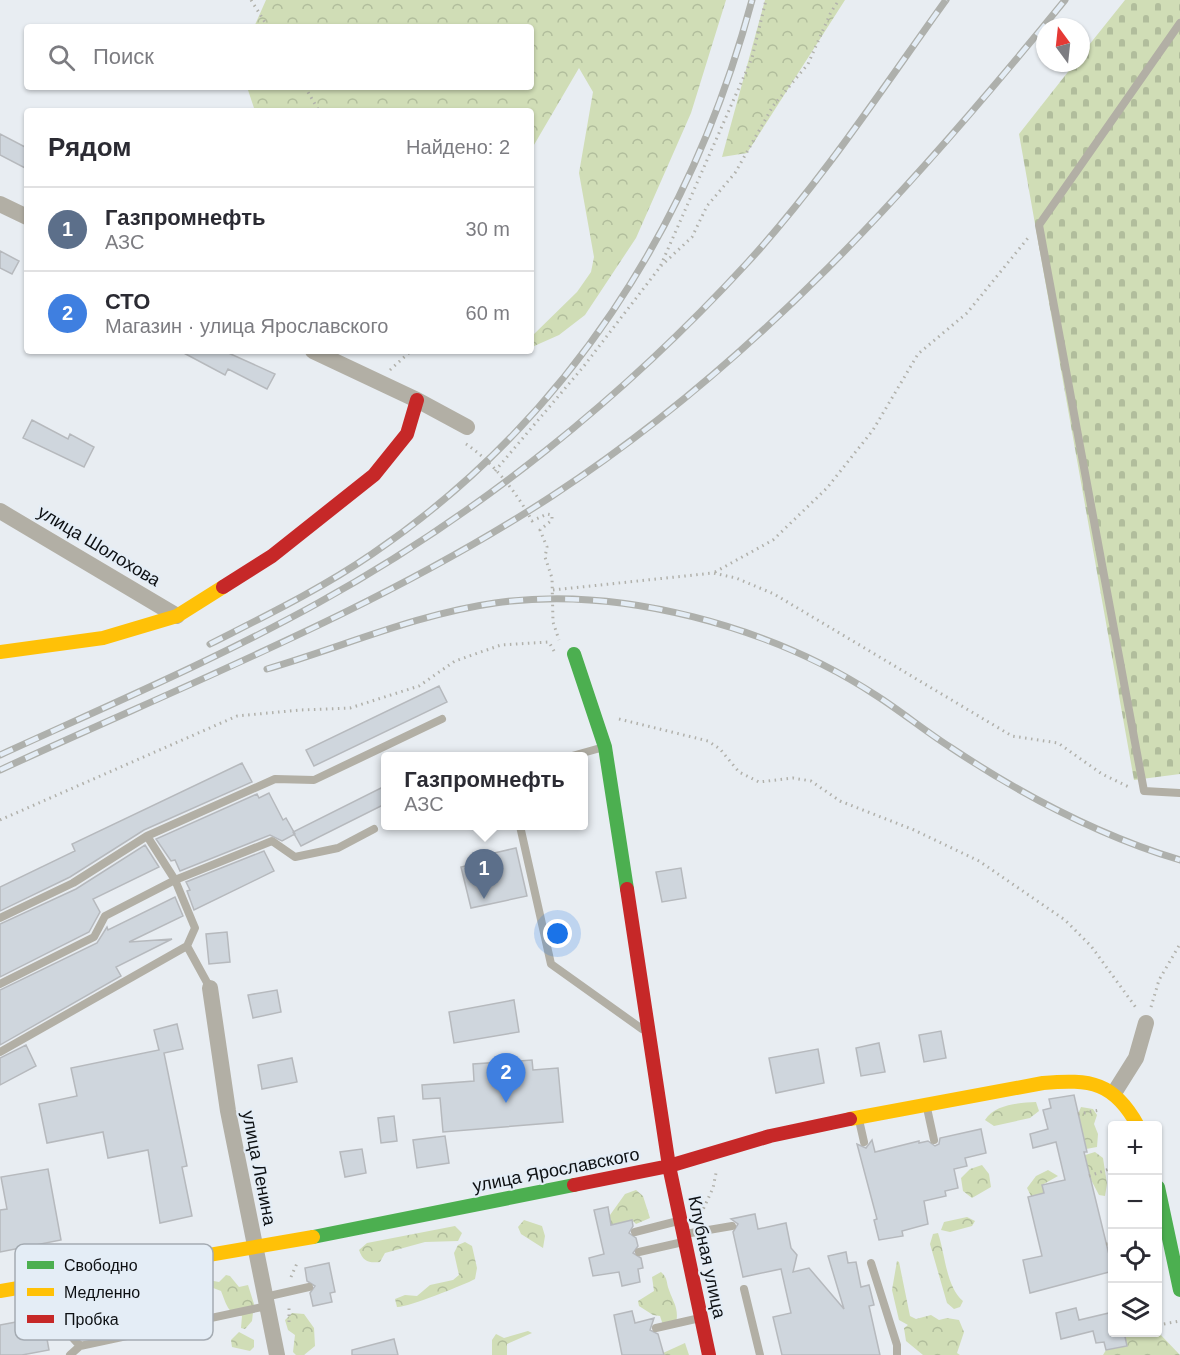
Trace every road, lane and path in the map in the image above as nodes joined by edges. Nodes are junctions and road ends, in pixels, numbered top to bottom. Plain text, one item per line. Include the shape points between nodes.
1 (251, 0) edge
2 (766, 0) edge
3 (839, 0) edge
4 (1180, 23) edge
5 (266, 24) edge
6 (307, 90) edge
7 (317, 108) edge
8 (0, 204) edge
9 (24, 216) edge
10 (1039, 225) junction
11 (660, 267) junction
12 (319, 354) edge
13 (408, 354) edge
14 (377, 381) junction
15 (417, 400) junction
16 (462, 433) joint
17 (495, 471) junction
18 (0, 511) edge
19 (713, 573) junction
20 (553, 590) junction
21 (177, 616) junction
22 (0, 652) edge
23 (555, 652) dead end
24 (574, 654) joint
25 (588, 697) junction
26 (442, 719) dead end
27 (605, 747) junction
28 (587, 752) edge
29 (1144, 791) junction
30 (1180, 793) edge
31 (0, 820) edge
32 (374, 829) dead end
33 (521, 830) edge
34 (147, 836) junction
35 (176, 880) junction
36 (0, 918) edge
37 (1180, 944) edge
38 (187, 946) junction
39 (0, 984) edge
40 (210, 988) joint
41 (1146, 1023) junction
42 (650, 1034) junction
43 (0, 1052) edge
44 (1114, 1093) junction
45 (926, 1105) junction
46 (858, 1117) junction
47 (1136, 1121) edge
48 (934, 1140) dead end
49 (864, 1142) dead end
50 (719, 1150) junction
51 (669, 1166) junction
52 (1108, 1170) edge
53 (1089, 1176) dead end
54 (1162, 1206) edge
55 (701, 1214) dead end
56 (680, 1220) junction
57 (732, 1226) dead end
58 (635, 1232) dead end
59 (684, 1238) junction
60 (255, 1250) junction
61 (639, 1252) dead end
62 (213, 1257) edge
63 (302, 1257) dead end
64 (871, 1263) dead end
65 (309, 1287) dead end
66 (15, 1289) edge
67 (744, 1289) dead end
68 (1180, 1290) edge
69 (0, 1291) edge
70 (289, 1292) junction
71 (266, 1301) junction
72 (213, 1314) edge
73 (701, 1318) junction
74 (1180, 1321) edge
75 (289, 1324) dead end
76 (1162, 1324) edge
77 (656, 1328) dead end
78 (75, 1340) edge
79 (105, 1340) edge
80 (80, 1346) junction
81 (70, 1355) edge
82 (277, 1355) edge
83 (710, 1355) edge
84 (760, 1355) edge
85 (897, 1355) edge

1 - 5 path
2 - 11 path via 752,58
3 - 11 path via 808,64 773,106 735,173 707,206 692,237
4 - 10 lane
6 - 7 path
8 - 9 street
10 - 19 path via 967,313 918,354 873,430 827,488 773,540
10 - 29 lane
11 - 17 path via 584,366
12 - 14 street
13 - 14 path
14 - 15 street
15 - 16 street
15 - 21 street via 407,434 374,475 272,556
16 - 17 path
17 - 20 path via 532,521 552,515 552,520 540,530 547,547 545,557
18 - 21 street, улица Шолохова
19 - 20 path
19 - 29 path via 774,594 1012,736 1058,743 1123,786
20 - 24 path via 553,622 561,649
21 - 22 street via 104,638
23 - 31 path via 549,642 501,645 455,661 419,686 360,706 237,716
24 - 25 street, Клубная улица
25 - 27 street, Клубная улица
25 - 41 path via 609,715 628,724 708,741 739,772 759,782 793,778 811,781 840,801 915,830 979,861 1065,920 1092,946
26 - 34 lane via 314,780 275,779
27 - 28 lane
27 - 42 street, Клубная улица
29 - 30 lane
32 - 35 lane via 338,848 295,857 272,841
33 - 42 lane via 551,964
34 - 35 lane
34 - 36 lane via 73,883
35 - 38 lane via 195,928
35 - 39 lane via 105,916 94,937
37 - 41 path via 1158,980
38 - 40 lane
38 - 43 lane
40 - 60 street, улица Ленина via 228,1111
41 - 44 street via 1136,1058
42 - 51 street, Клубная улица
44 - 45 street, улица Ярославского via 1079,1079
44 - 47 street
45 - 46 street, улица Ярославского
45 - 48 lane
46 - 49 lane
46 - 50 street, улица Ярославского
50 - 51 street, улица Ярославского
50 - 55 path via 713,1188
51 - 56 street, Клубная улица
51 - 60 street, улица Ярославского
52 - 53 path
54 - 68 street
56 - 58 lane
56 - 59 street, Клубная улица
57 - 59 lane
59 - 61 lane
59 - 73 street, Клубная улица
60 - 62 street, улица Ярославского
60 - 71 street, улица Ленина
63 - 70 path via 292,1274
64 - 85 lane
65 - 70 lane
66 - 69 street, улица Ярославского
67 - 84 lane
70 - 71 lane
70 - 75 path
71 - 72 lane
71 - 82 street, улица Ленина
73 - 77 lane
73 - 83 street, Клубная улица
74 - 76 path
78 - 80 lane
79 - 80 lane
80 - 81 lane

